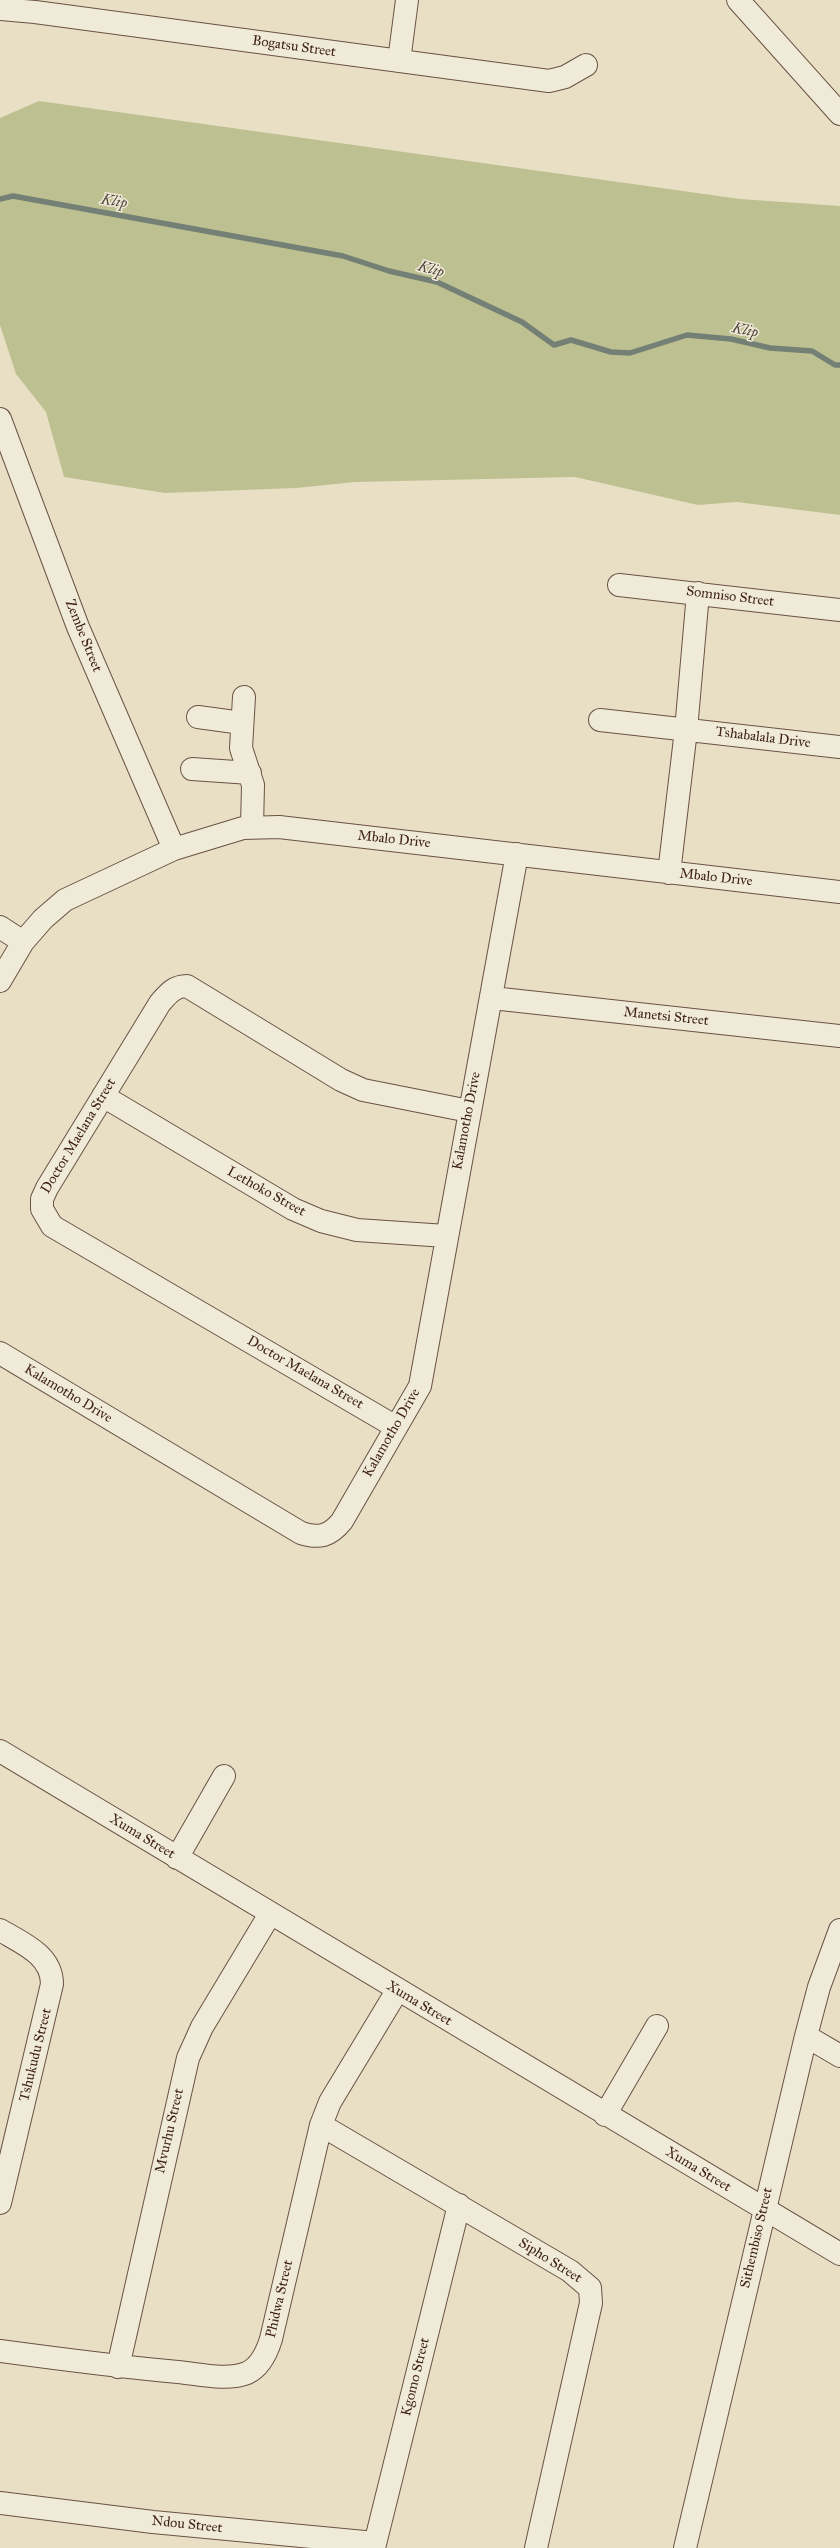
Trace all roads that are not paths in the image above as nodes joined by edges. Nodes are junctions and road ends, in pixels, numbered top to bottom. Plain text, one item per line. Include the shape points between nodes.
1 (407, 0) edge
2 (738, 0) edge
3 (36, 6) edge
4 (0, 9) edge
5 (399, 61) junction
6 (586, 65) dead end
7 (840, 114) edge
8 (2, 433) edge
9 (619, 585) dead end
10 (698, 593) junction
11 (840, 610) edge
12 (244, 697) dead end
13 (198, 717) dead end
14 (600, 720) dead end
15 (242, 723) junction
16 (686, 730) junction
17 (840, 747) edge
18 (192, 770) dead end
19 (250, 774) junction
20 (252, 828) junction
21 (174, 850) junction
22 (518, 854) junction
23 (669, 873) junction
24 (840, 892) edge
25 (0, 927) edge
26 (23, 942) junction
27 (0, 981) edge
28 (492, 998) junction
29 (840, 1036) edge
30 (103, 1096) junction
31 (468, 1111) junction
32 (446, 1236) junction
33 (0, 1353) edge
34 (396, 1426) junction
35 (0, 1752) edge
36 (224, 1776) dead end
37 (177, 1858) junction
38 (270, 1914) junction
39 (0, 1930) edge
40 (840, 1930) edge
41 (397, 1991) junction
42 (657, 2026) dead end
43 (806, 2036) junction
44 (840, 2056) edge
45 (605, 2114) junction
46 (321, 2125) junction
47 (0, 2203) edge
48 (459, 2205) junction
49 (763, 2209) junction
50 (840, 2254) edge
51 (0, 2351) edge
52 (118, 2367) junction
53 (0, 2503) edge
54 (374, 2546) edge
55 (536, 2548) edge
56 (685, 2548) edge

1 - 5 street
2 - 7 street
3 - 4 street, Bogatsu Street
3 - 5 street, Bogatsu Street
5 - 6 street, Bogatsu Street via 549,80 565,77
8 - 21 street, Zembe Street via 78,627
9 - 10 street, Somniso Street
10 - 11 street, Somniso Street
10 - 16 street
12 - 15 street
13 - 15 street
14 - 16 street, Tshabalala Drive
15 - 19 street via 242,748
16 - 17 street, Tshabalala Drive
16 - 23 street
18 - 19 street
19 - 20 street via 253,785
20 - 21 street, Mbalo Drive via 243,828
20 - 22 street, Mbalo Drive via 279,827
21 - 26 street, Mbalo Drive via 65,900
22 - 23 street, Mbalo Drive
22 - 28 street, Kalamotho Drive
23 - 24 street, Mbalo Drive
25 - 26 street
26 - 27 street, Mbalo Drive
28 - 29 street, Manetsi Street
28 - 31 street, Kalamotho Drive
30 - 31 street, Doctor Maelana Street via 160,1003 176,988 187,986 341,1080 363,1090
30 - 32 street, Lethoko Street via 292,1209 321,1221 357,1230
30 - 34 street, Doctor Maelana Street via 42,1199 45,1217 52,1226
31 - 32 street, Kalamotho Drive
32 - 34 street, Kalamotho Drive via 420,1386
33 - 34 street, Kalamotho Drive via 310,1536 320,1537 335,1530
35 - 37 street, Xuma Street
36 - 37 street
37 - 38 street, Xuma Street
38 - 41 street, Xuma Street
38 - 52 street, Mvurhu Street via 202,2027 188,2058
39 - 47 street, Tshukudu Street via 42,1957 50,1972 52,1984
40 - 43 street, Sithembiso Street via 819,1987
41 - 45 street, Xuma Street
41 - 46 street, Phidwa Street via 334,2096
42 - 45 street
43 - 44 street
43 - 49 street, Sithembiso Street
45 - 49 street, Xuma Street
46 - 48 street, Sipho Street
46 - 52 street, Phidwa Street via 271,2339 268,2350 258,2365 247,2373 229,2376
48 - 54 street, Kgomo Street
48 - 55 street, Sipho Street via 570,2270 586,2283 591,2292 591,2303
49 - 50 street, Xuma Street
49 - 56 street, Sithembiso Street
51 - 52 street, Phidwa Street
53 - 54 street, Ndou Street

